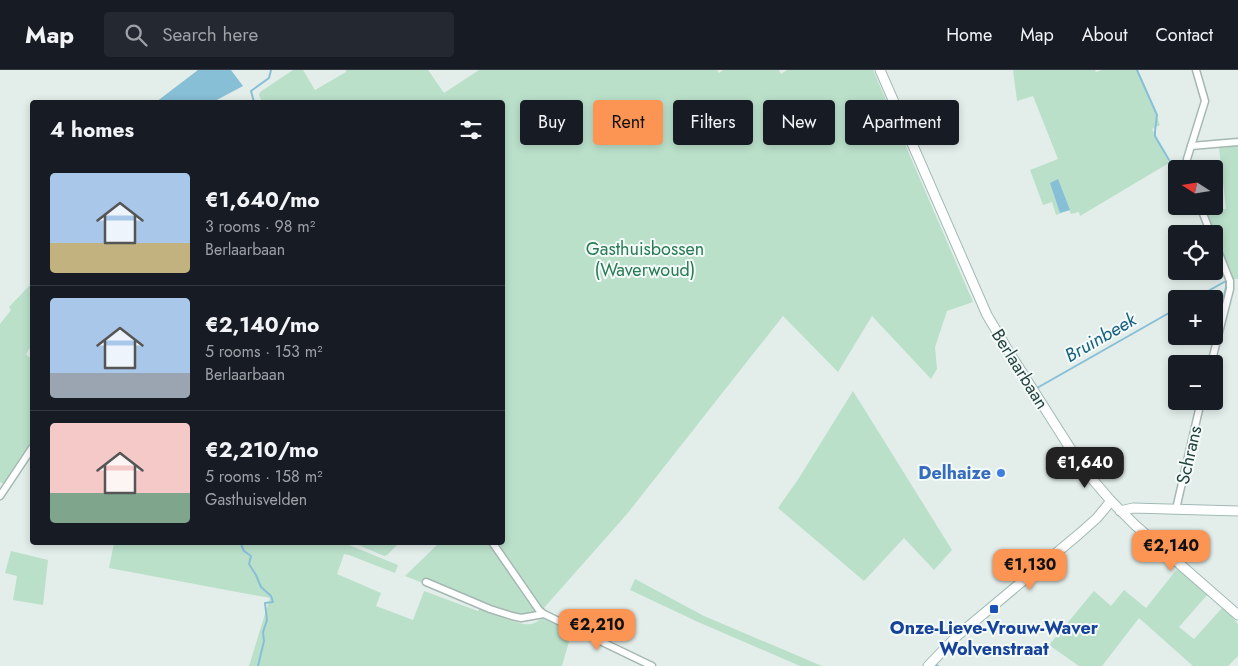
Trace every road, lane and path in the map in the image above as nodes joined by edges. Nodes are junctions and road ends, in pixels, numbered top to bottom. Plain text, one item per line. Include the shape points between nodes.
1 (880, 70) edge
2 (1196, 70) edge
3 (1238, 142) edge
4 (1191, 146) junction
5 (1188, 160) edge
6 (1223, 264) edge
7 (1213, 355) edge
8 (1199, 410) edge
9 (30, 451) edge
10 (0, 496) edge
11 (1111, 502) junction
12 (1176, 509) junction
13 (1120, 511) junction
14 (1238, 511) edge
15 (494, 545) edge
16 (426, 582) dead end
17 (544, 614) junction
18 (1238, 615) edge
19 (652, 666) edge
20 (928, 666) edge

1 - 11 street, Berlaarbaan via 988,315 1075,456
2 - 4 street via 1206,101
3 - 4 street
4 - 5 street
6 - 7 street via 1230,289
8 - 12 street, Schrans
9 - 10 street
11 - 13 street, Berlaarbaan
11 - 20 street via 1079,534 957,636
12 - 13 street via 1133,508
12 - 14 street
13 - 18 street, Berlaarbaan
15 - 17 street
16 - 17 street via 512,616 521,618
17 - 19 street

